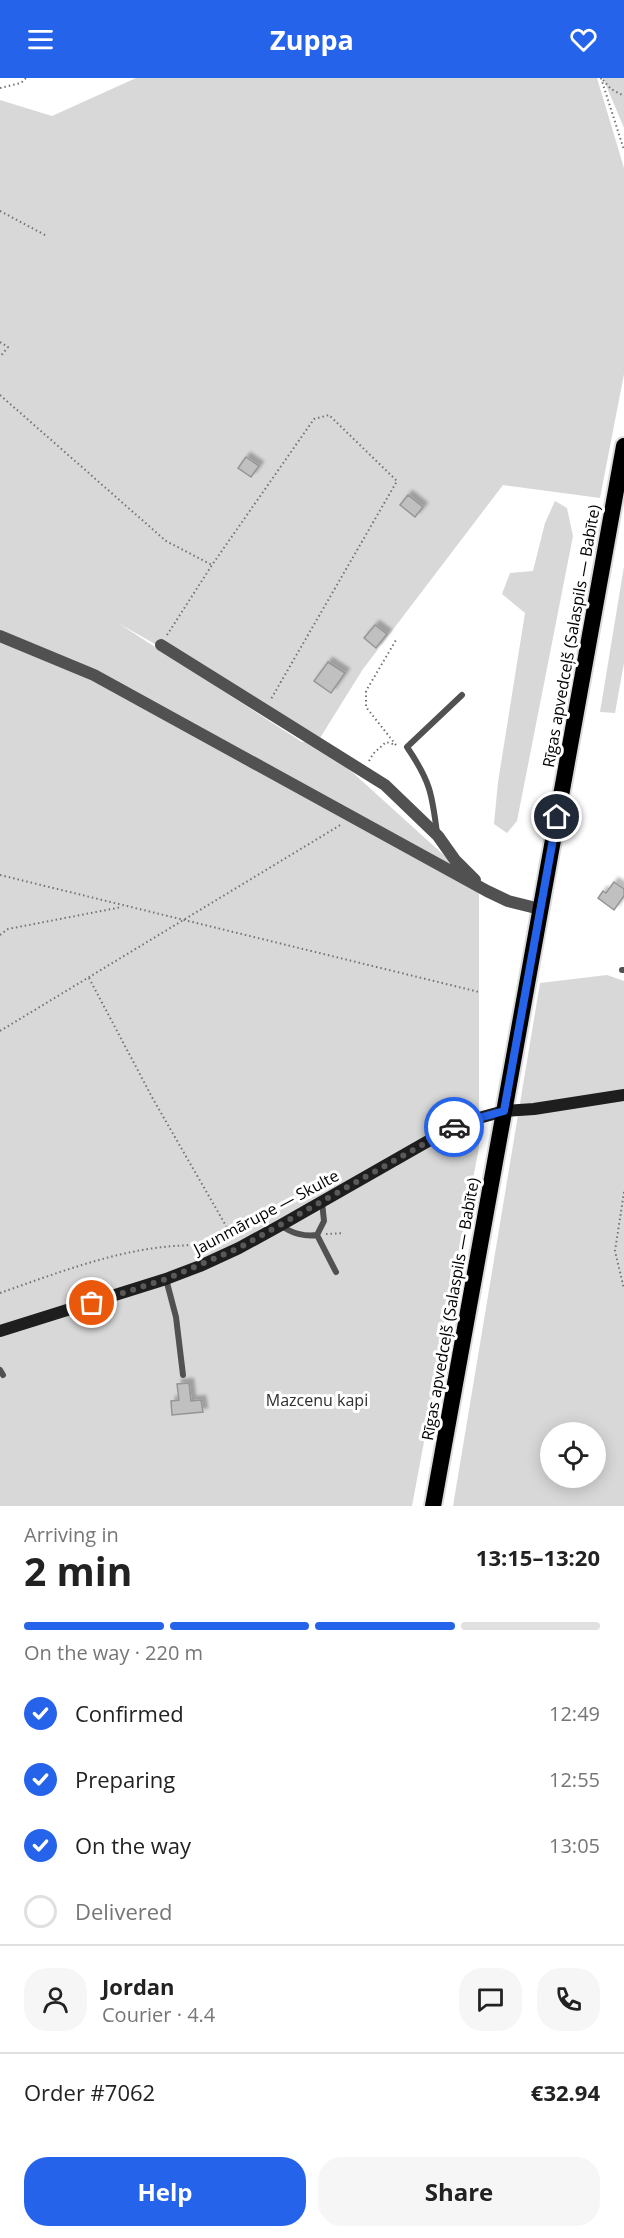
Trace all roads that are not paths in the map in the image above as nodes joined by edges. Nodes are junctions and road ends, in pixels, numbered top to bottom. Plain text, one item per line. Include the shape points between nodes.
1 (624, 446) edge
2 (0, 636) edge
3 (161, 645) road end
4 (462, 694) dead end
5 (438, 836) junction
6 (487, 891) junction
7 (540, 909) junction
8 (624, 1095) edge
9 (504, 1111) junction
10 (322, 1203) junction
11 (281, 1225) junction
12 (317, 1235) junction
13 (336, 1272) dead end
14 (166, 1279) junction
15 (0, 1331) edge
16 (183, 1375) dead end
17 (433, 1506) edge

1 - 7 highway, Rīgas apvedceļš (Salaspils — Babīte)
2 - 6 street via 94,675
3 - 5 street via 385,785
4 - 5 lane via 407,747 432,792
5 - 6 street via 455,860
6 - 7 street
7 - 9 highway, Rīgas apvedceļš (Salaspils — Babīte)
8 - 9 main road, Jaunmārupe — Skulte
9 - 10 main road, Jaunmārupe — Skulte via 444,1132
9 - 17 highway, Rīgas apvedceļš (Salaspils — Babīte)
10 - 11 main road, Jaunmārupe — Skulte
10 - 12 lane via 324,1221
11 - 12 lane via 302,1234
11 - 14 main road, Jaunmārupe — Skulte
12 - 13 lane
14 - 15 main road, Jaunmārupe — Skulte
14 - 16 lane via 176,1317

